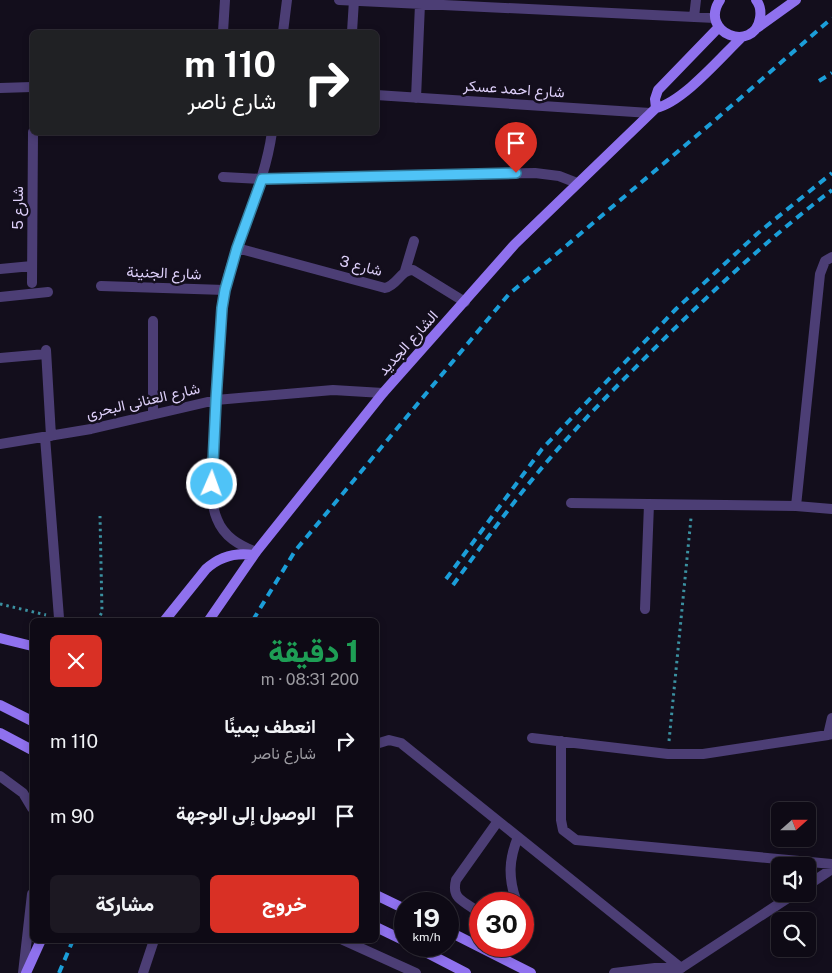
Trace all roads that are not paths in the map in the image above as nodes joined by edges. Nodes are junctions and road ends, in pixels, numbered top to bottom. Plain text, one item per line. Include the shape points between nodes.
1 (225, 0) edge
2 (287, 0) edge
3 (339, 0) edge
4 (354, 0) edge
5 (696, 0) edge
6 (720, 0) edge
7 (756, 0) edge
8 (796, 0) edge
9 (420, 4) junction
10 (694, 17) junction
11 (717, 22) junction
12 (223, 30) edge
13 (283, 30) edge
14 (352, 30) edge
15 (754, 30) junction
16 (742, 37) junction
17 (30, 87) edge
18 (0, 88) edge
19 (379, 95) edge
20 (416, 98) junction
21 (653, 110) junction
22 (33, 135) edge
23 (272, 135) edge
24 (223, 177) dead end
25 (262, 179) junction
26 (577, 183) junction
27 (414, 241) dead end
28 (237, 248) junction
29 (832, 258) edge
30 (32, 266) junction
31 (0, 268) edge
32 (405, 271) junction
33 (32, 283) dead end
34 (101, 286) dead end
35 (225, 290) junction
36 (48, 292) dead end
37 (0, 297) edge
38 (465, 302) junction
39 (153, 321) dead end
40 (0, 358) edge
41 (383, 393) junction
42 (216, 400) junction
43 (153, 414) junction
44 (48, 437) junction
45 (0, 444) edge
46 (571, 503) dead end
47 (649, 504) junction
48 (796, 506) junction
49 (832, 509) edge
50 (255, 553) junction
51 (645, 610) dead end
52 (59, 618) road end
53 (167, 618) edge
54 (210, 618) edge
55 (0, 638) edge
56 (30, 646) edge
57 (0, 705) edge
58 (832, 718) edge
59 (30, 720) edge
60 (0, 733) edge
61 (830, 735) edge
62 (532, 738) dead end
63 (561, 741) junction
64 (379, 743) edge
65 (30, 749) edge
66 (0, 776) edge
67 (30, 805) edge
68 (498, 821) junction
69 (518, 837) junction
70 (832, 864) edge
71 (832, 869) edge
72 (816, 880) edge
73 (514, 892) edge
74 (379, 896) edge
75 (782, 902) edge
76 (394, 904) edge
77 (469, 905) edge
78 (30, 917) edge
79 (379, 928) edge
80 (394, 936) edge
81 (40, 943) edge
82 (153, 943) edge
83 (350, 943) edge
84 (435, 957) edge
85 (505, 957) edge
86 (682, 971) edge
87 (25, 973) edge
88 (143, 973) edge
89 (416, 973) edge
90 (466, 973) edge
91 (531, 973) edge
92 (614, 973) edge
93 (670, 973) edge

1 - 12 street
2 - 13 street
3 - 4 street
4 - 9 street
4 - 14 street
5 - 10 street
6 - 11 street via 715,10
7 - 15 street via 761,13
8 - 15 street
9 - 10 street
9 - 20 street
10 - 11 street
11 - 16 street via 729,35
11 - 21 street via 658,90
15 - 16 street, الشارع الجديد
16 - 21 street, الشارع الجديد via 679,97
17 - 18 street
19 - 20 street, شارع احمد عسكر
20 - 21 street, شارع احمد عسكر
21 - 26 street, الشارع الجديد
22 - 30 street, شارع 5
23 - 25 street
24 - 25 street
25 - 26 street via 535,173 559,176
25 - 28 street
26 - 38 street, الشارع الجديد via 515,244
27 - 32 street
28 - 32 street, شارع 3 via 385,288
28 - 35 street
29 - 48 street via 825,261 820,274
30 - 31 street
30 - 33 street, شارع 5
32 - 38 street, شارع 3 via 417,271
34 - 35 street, شارع الجنينة
35 - 42 street
36 - 37 street
38 - 41 street, الشارع الجديد
39 - 43 street
40 - 44 street via 46,352
41 - 42 street, شارع العنانى البحرى via 333,390
41 - 50 street, الشارع الجديد
42 - 43 street, شارع العنانى البحرى
42 - 50 street via 213,504 217,520 226,534
43 - 44 street, شارع العنانى البحرى
44 - 45 street, شارع العنانى البحرى
44 - 52 street
46 - 47 street
47 - 48 street
47 - 51 street
48 - 49 street
50 - 53 street via 233,554 214,562
50 - 54 street, الشارع الجديد
55 - 56 street
57 - 59 street
58 - 61 street
60 - 65 street
61 - 63 street via 712,753 668,754
62 - 63 street
63 - 70 street via 561,820 564,830 576,840
64 - 68 street via 389,740 401,742
66 - 67 street via 23,793
68 - 69 street
68 - 77 street via 456,880 455,890
69 - 73 street via 510,860
69 - 86 street
71 - 72 street
74 - 76 street
75 - 86 street
78 - 87 street
79 - 80 street
81 - 87 street
82 - 88 street
83 - 89 street
84 - 90 street
85 - 91 street
86 - 92 street via 655,968
86 - 93 street

